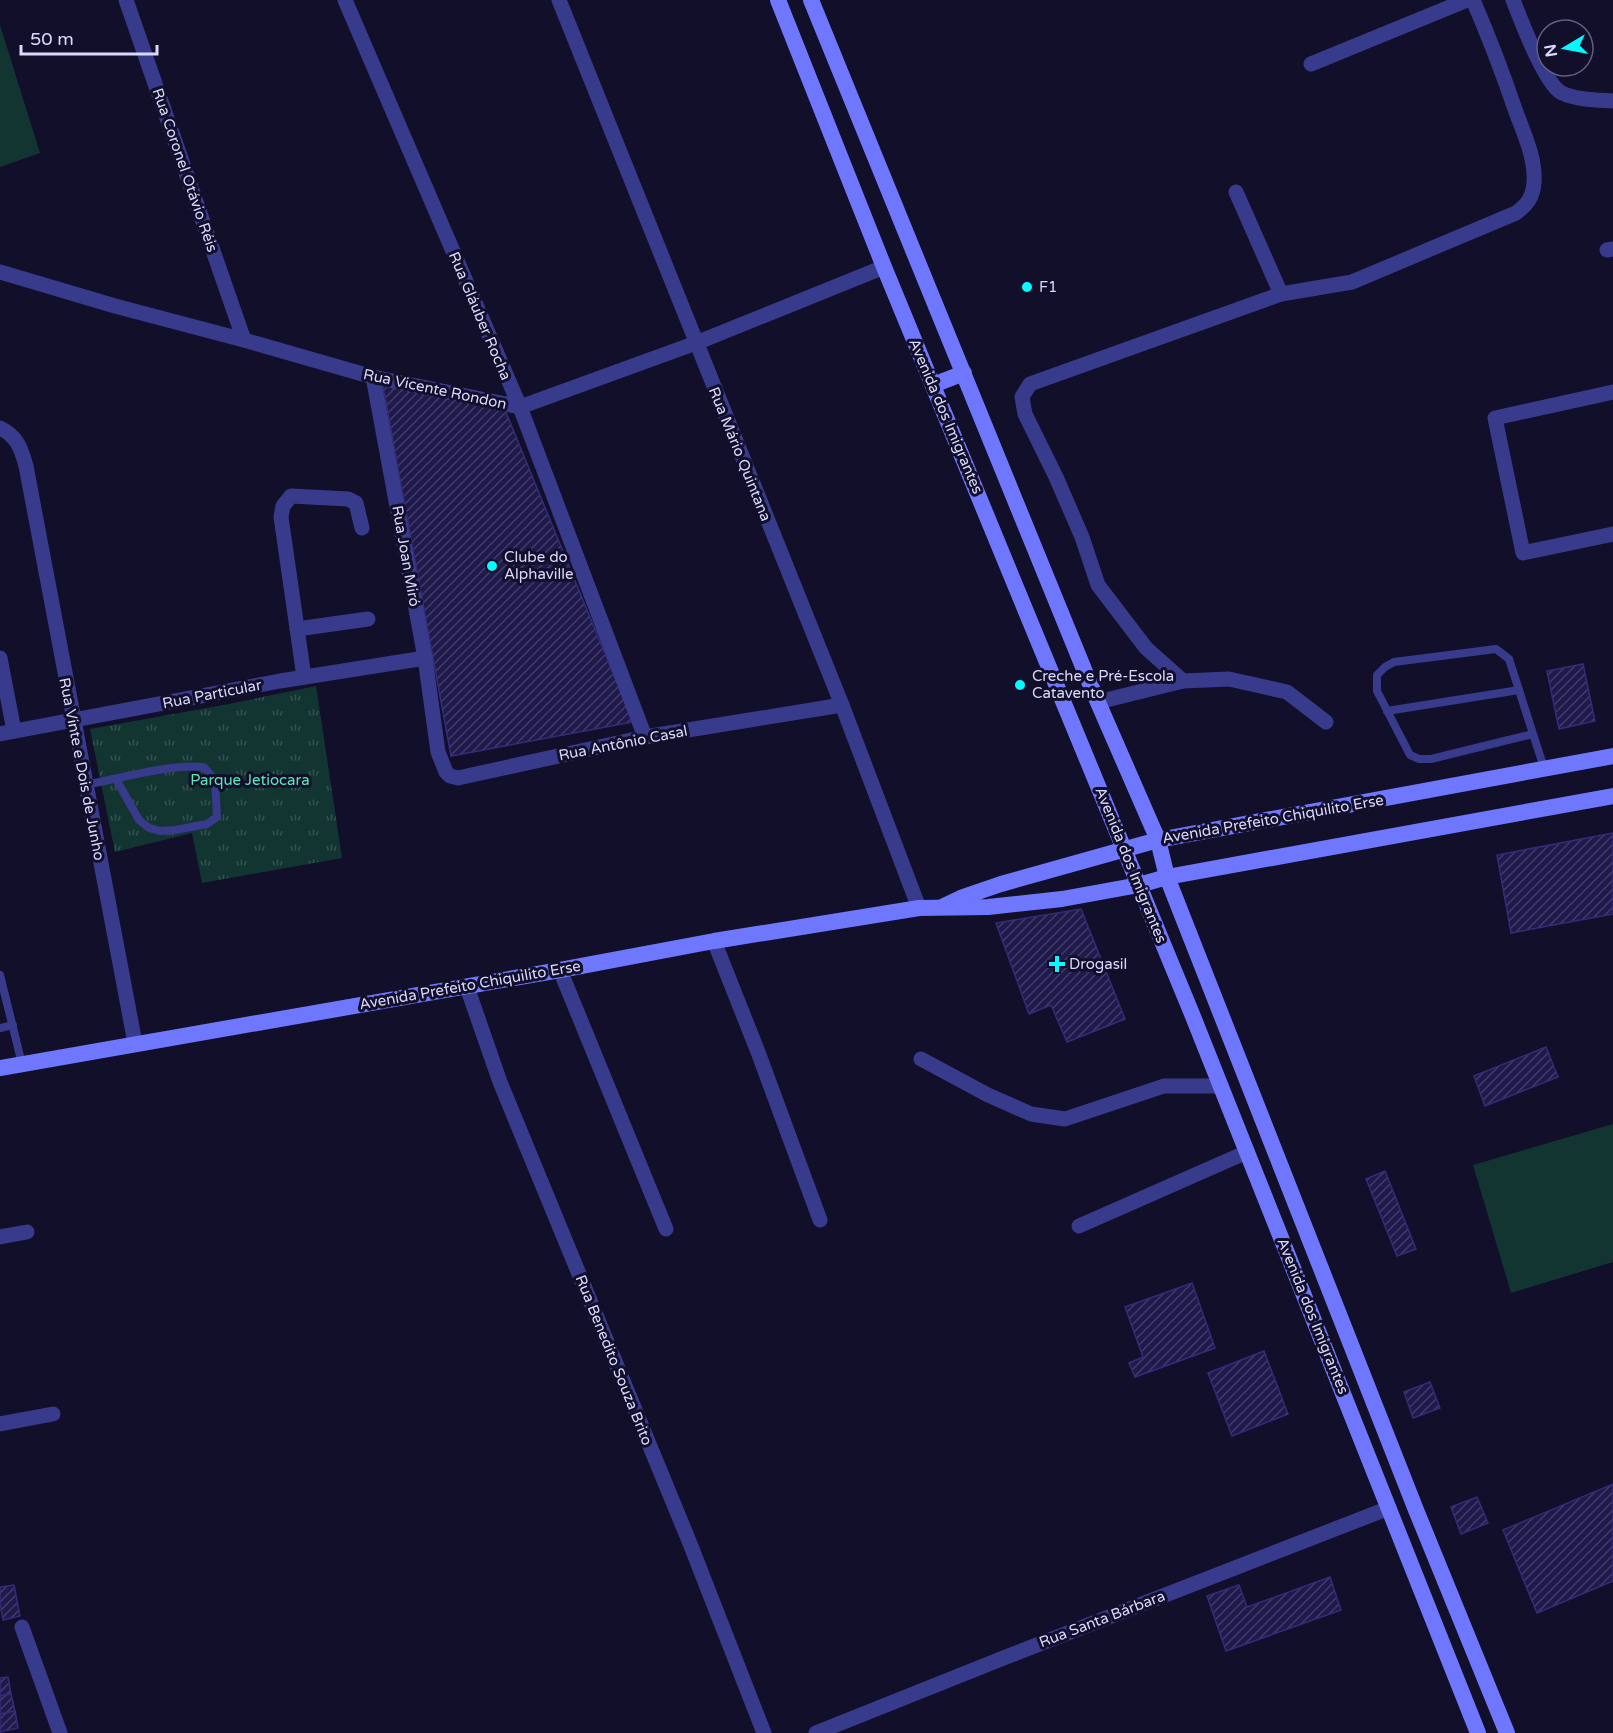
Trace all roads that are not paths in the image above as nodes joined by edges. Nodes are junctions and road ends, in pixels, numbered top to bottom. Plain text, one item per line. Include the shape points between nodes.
1 (126, 0) edge
2 (345, 0) edge
3 (559, 0) edge
4 (778, 0) edge
5 (811, 0) edge
6 (1467, 0) edge
7 (1473, 0) edge
8 (1513, 0) edge
9 (1311, 64) dead end
10 (1613, 101) edge
11 (1236, 192) dead end
12 (884, 267) junction
13 (5, 274) edge
14 (1281, 294) junction
15 (244, 340) junction
16 (696, 343) junction
17 (964, 373) junction
18 (373, 377) junction
19 (933, 385) junction
20 (1613, 392) edge
21 (520, 407) junction
22 (0, 428) edge
23 (362, 528) dead end
24 (1613, 534) edge
25 (368, 619) dead end
26 (297, 629) junction
27 (0, 658) edge
28 (424, 658) junction
29 (304, 677) junction
30 (1183, 681) junction
31 (1519, 690) junction
32 (1098, 702) junction
33 (842, 705) junction
34 (1387, 711) junction
35 (73, 720) junction
36 (1326, 722) dead end
37 (7, 733) edge
38 (1533, 734) junction
39 (437, 735) joint
40 (645, 737) junction
41 (1613, 756) edge
42 (1544, 768) junction
43 (116, 779) junction
44 (85, 785) junction
45 (1613, 796) edge
46 (1158, 840) junction
47 (1124, 849) junction
48 (1167, 877) junction
49 (1139, 885) junction
50 (940, 907) junction
51 (919, 908) junction
52 (714, 941) junction
53 (560, 970) junction
54 (0, 975) edge
55 (467, 987) junction
56 (13, 1025) junction
57 (0, 1028) edge
58 (135, 1043) junction
59 (921, 1059) dead end
60 (22, 1064) junction
61 (0, 1068) edge
62 (1221, 1086) junction
63 (1270, 1139) junction
64 (1247, 1152) junction
65 (820, 1220) dead end
66 (1078, 1226) dead end
67 (666, 1229) dead end
68 (27, 1232) dead end
69 (0, 1237) edge
70 (52, 1414) dead end
71 (0, 1424) edge
72 (1389, 1508) junction
73 (22, 1627) dead end
74 (60, 1733) edge
75 (764, 1733) edge
76 (816, 1733) edge
77 (1478, 1733) edge
78 (1507, 1733) edge

1 - 15 street, Rua Coronel Otávio Réis
2 - 21 street, Rua Gláuber Rocha
3 - 16 street, Rua Mário Quintana
4 - 12 main road, Avenida dos Imigrantes
5 - 17 main road, Avenida dos Imigrantes
6 - 9 street
7 - 14 street via 1496,53 1531,158 1532,196 1516,213 1352,282
8 - 10 street via 1553,86 1572,97
11 - 14 street
12 - 16 street, Rua Vicente Rondon
12 - 19 main road, Avenida dos Imigrantes
13 - 15 street, Rua Vicente Rondon
14 - 30 street via 1030,384 1022,397 1025,414 1082,537 1098,585 1146,648
15 - 18 street, Rua Vicente Rondon
16 - 21 street, Rua Vicente Rondon
16 - 33 street, Rua Mário Quintana
17 - 19 main road
17 - 32 main road, Avenida dos Imigrantes
18 - 21 street, Rua Vicente Rondon
18 - 28 street, Rua Joan Miró
19 - 47 main road, Avenida dos Imigrantes
20 - 24 street via 1495,418 1523,553
21 - 40 street, Rua Gláuber Rocha
22 - 35 street, Rua Vinte e Dois de Junho via 9,432 21,448
23 - 26 street via 356,503 348,499 291,496 283,506 281,517
25 - 26 street
26 - 29 street
27 - 37 street
28 - 29 street, Rua Particular
28 - 39 street, Rua Joan Miró
29 - 35 street, Rua Particular
30 - 32 street
30 - 36 street via 1229,679 1287,692
31 - 34 lane
31 - 34 lane via 1509,659 1496,649 1394,662 1377,675 1377,691
31 - 38 lane
32 - 46 main road, Avenida dos Imigrantes
33 - 40 street, Rua Antônio Casal
33 - 51 street, Rua Mário Quintana
34 - 38 lane via 1410,755 1419,759
35 - 37 street, Rua Particular
35 - 44 street, Rua Vinte e Dois de Junho
38 - 42 lane
39 - 40 street, Rua Antônio Casal via 438,752 446,772 458,778
41 - 42 main road, Avenida Prefeito Chiquilito Erse
42 - 46 main road, Avenida Prefeito Chiquilito Erse
43 - 43 lane via 190,765 204,766 215,780 218,814 207,824 192,828 149,828 139,820
43 - 44 lane
44 - 58 street, Rua Vinte e Dois de Junho
45 - 48 main road
46 - 47 main road, Avenida Prefeito Chiquilito Erse
46 - 48 main road, Avenida dos Imigrantes
47 - 49 main road, Avenida dos Imigrantes
47 - 50 main road, Avenida Prefeito Chiquilito Erse via 1001,884
48 - 49 main road, Avenida Prefeito Chiquilito Erse
48 - 63 main road, Avenida dos Imigrantes
49 - 50 main road, Avenida Prefeito Chiquilito Erse via 1019,904
49 - 62 main road, Avenida dos Imigrantes
50 - 51 main road, Avenida Prefeito Chiquilito Erse
51 - 52 main road, Avenida Prefeito Chiquilito Erse
52 - 53 main road, Avenida Prefeito Chiquilito Erse
52 - 65 street
53 - 55 main road, Avenida Prefeito Chiquilito Erse
53 - 67 street
54 - 56 lane
55 - 58 main road, Avenida Prefeito Chiquilito Erse
55 - 75 street, Rua Benedito Souza Brito via 500,1082
56 - 57 lane
56 - 60 lane
58 - 60 main road, Avenida Prefeito Chiquilito Erse
59 - 62 street via 1031,1114 1065,1119 1164,1086
60 - 61 main road, Avenida Prefeito Chiquilito Erse
62 - 64 main road, Avenida dos Imigrantes
63 - 64 main road via 1254,1135
63 - 78 main road, Avenida dos Imigrantes
64 - 66 street
64 - 72 main road, Avenida dos Imigrantes
68 - 69 street
70 - 71 street
72 - 76 street, Rua Santa Bárbara
72 - 77 main road, Avenida dos Imigrantes
73 - 74 street

